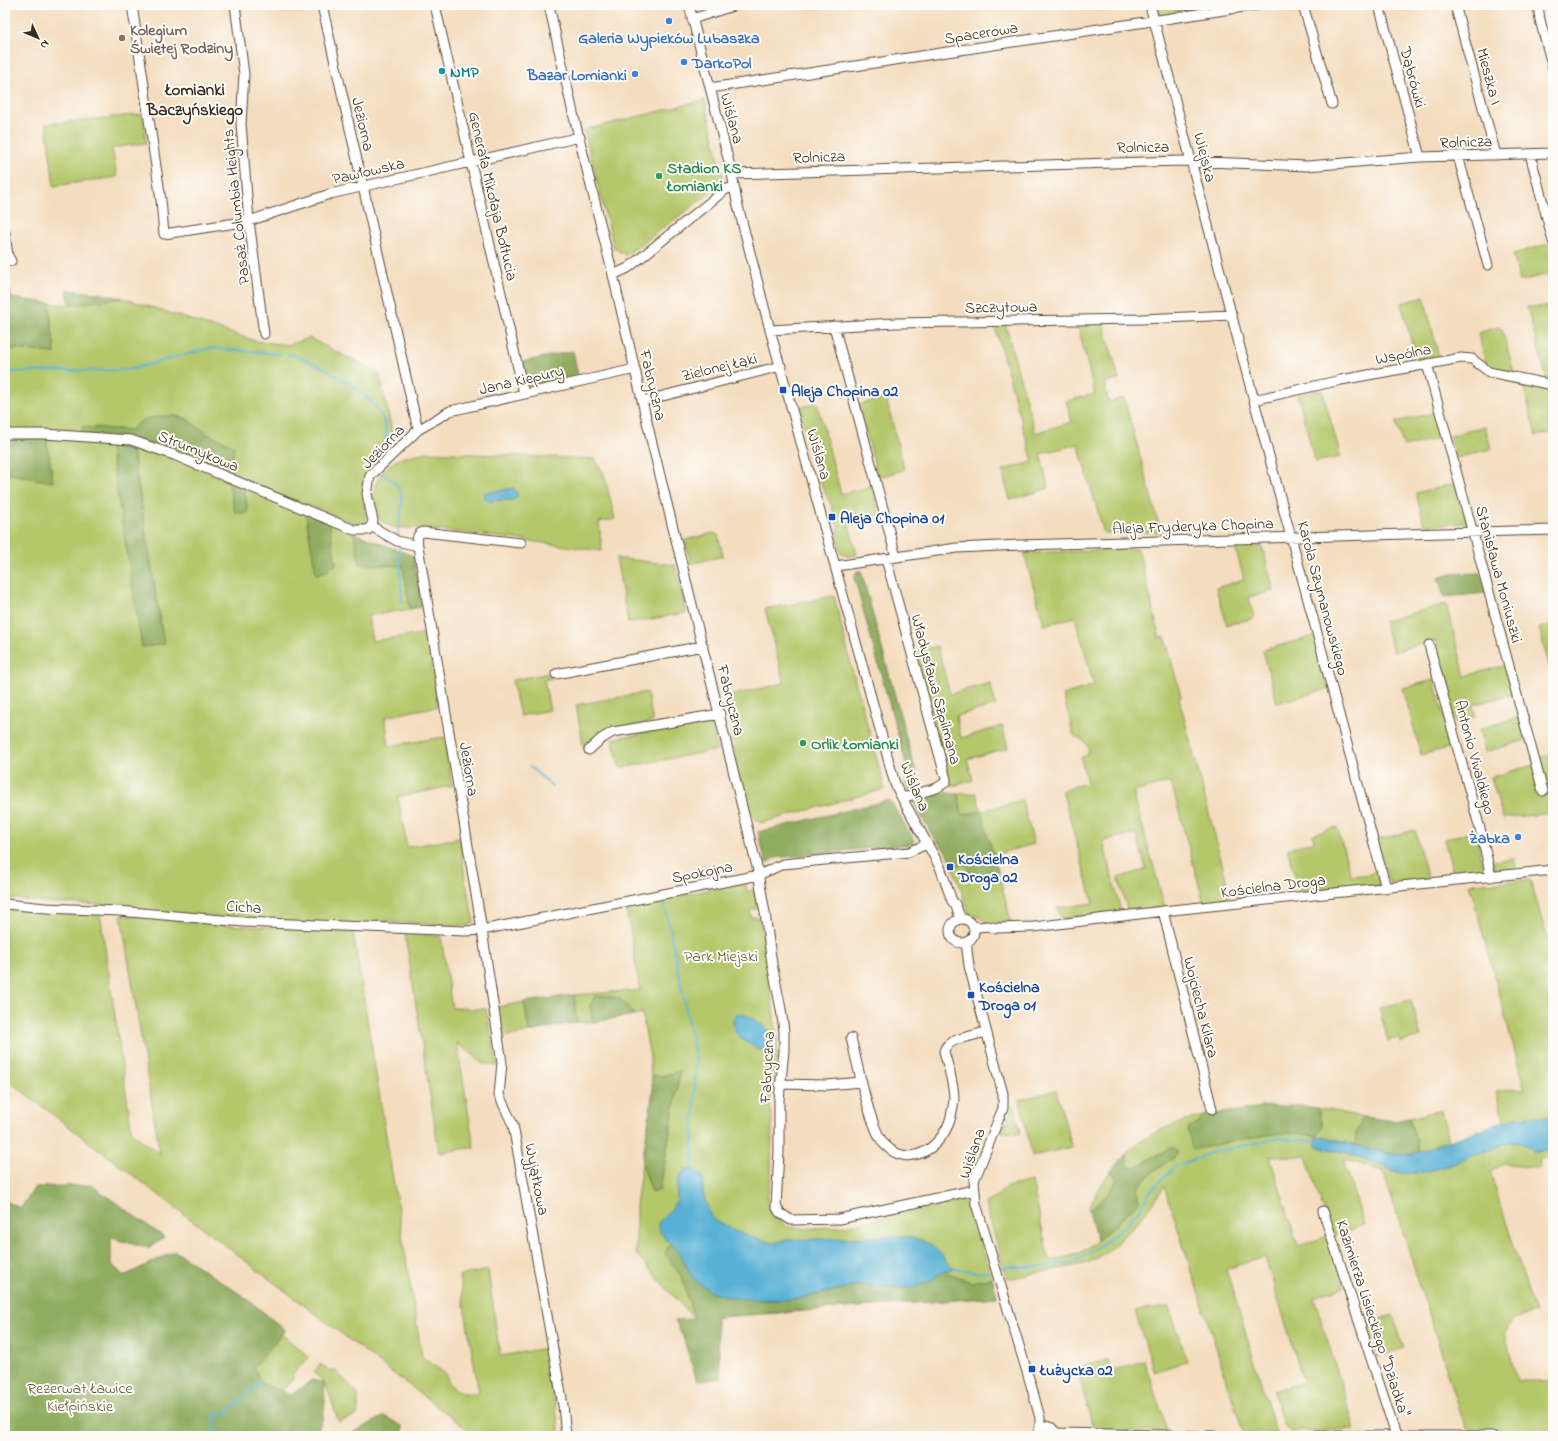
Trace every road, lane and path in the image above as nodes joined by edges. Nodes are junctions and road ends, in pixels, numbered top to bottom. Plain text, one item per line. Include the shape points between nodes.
1 (132, 5) edge
2 (236, 5) edge
3 (322, 5) edge
4 (435, 5) edge
5 (549, 5) edge
6 (689, 5) edge
7 (736, 5) edge
8 (1150, 5) edge
9 (1257, 5) edge
10 (1303, 5) edge
11 (1379, 5) edge
12 (1455, 5) edge
13 (1538, 5) edge
14 (692, 19) junction
15 (1155, 21) junction
16 (1553, 68) edge
17 (710, 88) junction
18 (1332, 104) dead end
19 (580, 137) junction
20 (1553, 153) edge
21 (1530, 154) junction
22 (1496, 155) junction
23 (1458, 156) junction
24 (1420, 157) junction
25 (1191, 161) junction
26 (470, 162) junction
27 (732, 174) junction
28 (363, 186) junction
29 (734, 186) junction
30 (249, 221) junction
31 (5, 233) edge
32 (1553, 241) edge
33 (11, 261) dead end
34 (1488, 265) dead end
35 (613, 275) junction
36 (1232, 315) junction
37 (834, 326) junction
38 (770, 330) junction
39 (264, 334) dead end
40 (1427, 364) junction
41 (780, 366) junction
42 (635, 369) junction
43 (1553, 385) edge
44 (524, 394) junction
45 (1254, 400) junction
46 (643, 401) junction
47 (418, 430) junction
48 (5, 434) edge
49 (371, 526) junction
50 (1553, 530) edge
51 (1473, 533) junction
52 (1292, 537) junction
53 (521, 543) dead end
54 (418, 546) junction
55 (896, 557) junction
56 (886, 559) junction
57 (836, 566) junction
58 (1430, 644) dead end
59 (703, 646) junction
60 (556, 674) dead end
61 (720, 714) junction
62 (590, 750) dead end
63 (1543, 791) dead end
64 (902, 798) junction
65 (927, 844) junction
66 (1553, 870) edge
67 (759, 875) junction
68 (1491, 877) junction
69 (1386, 888) junction
70 (5, 904) edge
71 (1163, 911) junction
72 (958, 920) junction
73 (972, 924) junction
74 (996, 928) junction
75 (482, 930) junction
76 (966, 940) junction
77 (986, 1032) junction
78 (852, 1038) dead end
79 (862, 1082) junction
80 (780, 1084) junction
81 (1212, 1109) dead end
82 (974, 1190) junction
83 (1323, 1211) dead end
84 (1048, 1430) edge
85 (1396, 1435) junction
86 (566, 1436) edge
87 (1214, 1436) edge
88 (1315, 1436) edge
89 (1492, 1436) edge

1 - 30 street, Pawłowska via 164,234
2 - 30 street, Pasaż Columbia Heights via 244,74 241,124
3 - 28 street, Jeziorna
4 - 26 street, Generała Mikołaja Bołtucia
5 - 19 street, Fabryczna
6 - 14 street, Wiślana
7 - 14 street
8 - 15 street, Wiejska
9 - 15 street, Spacerowa
10 - 18 street
11 - 24 street, Dąbrówki
12 - 22 street, Mieszka I
13 - 16 street
14 - 17 street, Wiślana
15 - 17 street, Spacerowa
15 - 25 street, Wiejska
17 - 27 street, Wiślana
19 - 26 street, Pawłowska
19 - 35 street, Fabryczna
20 - 21 street, Rolnicza
21 - 22 street, Rolnicza
21 - 32 street
22 - 23 street, Rolnicza
23 - 24 street, Rolnicza
23 - 34 street
24 - 25 street, Rolnicza via 1307,166
25 - 27 street, Rolnicza
25 - 36 street, Wiejska
26 - 28 street, Pawłowska
26 - 44 street, Generała Mikołaja Bołtucia
27 - 29 street, Wiślana
28 - 30 street, Pawłowska via 330,194
28 - 47 street, Jeziorna
29 - 35 street via 725,190 628,268
29 - 38 street, Wiślana
30 - 39 street, Pasaż Columbia Heights
31 - 33 street
35 - 42 street, Fabryczna
36 - 37 street, Szczytowa
36 - 45 street, Karola Szymanowskiego
37 - 38 street, Szczytowa
37 - 55 street
38 - 41 street, Wiślana
40 - 43 street, Wspólna via 1468,357 1489,372
40 - 45 street, Wspólna
40 - 51 street, Stanisława Moniuszki
41 - 46 street, Zielonej Łąki
41 - 57 street, Wiślana
42 - 44 street, Jana Kiepury
42 - 46 street, Fabryczna
44 - 47 street, Jana Kiepury via 450,411
45 - 52 street, Karola Szymanowskiego
46 - 59 street, Fabryczna
47 - 49 street, Jeziorna via 370,476 367,494 373,521
48 - 49 street, Strumykowa via 131,440 174,455 354,530 368,530
49 - 54 street via 397,541
50 - 51 street, Aleja Fryderyka Chopina
51 - 52 street, Aleja Fryderyka Chopina
51 - 63 street, Stanisława Moniuszki
52 - 55 street, Aleja Fryderyka Chopina via 1012,545 957,548
52 - 69 street, Karola Szymanowskiego
53 - 54 street via 423,532 417,538
54 - 75 street, Jeziorna
55 - 56 street, Aleja Fryderyka Chopina
56 - 57 street, Aleja Fryderyka Chopina
56 - 64 street, Władysława Szpilmana via 946,779 946,782 937,788
57 - 64 street, Wiślana
58 - 68 street, Antonio Vivaldiego
59 - 60 street
59 - 61 street, Fabryczna
61 - 62 street via 613,732
61 - 67 street, Fabryczna
64 - 65 street, Wiślana
65 - 67 street, Spokojna via 909,852 784,864
65 - 72 street, Wiślana via 940,867 955,904
66 - 68 street, Kościelna Droga
67 - 75 street, Spokojna
67 - 80 street, Fabryczna via 783,1024 784,1051
68 - 69 street, Kościelna Droga
69 - 71 street, Kościelna Droga
70 - 75 street, Cicha via 244,922 422,930
71 - 74 street, Kościelna Droga via 1034,927
71 - 81 street, Wojciecha Kilara
72 - 73 street
72 - 76 street via 950,928 950,933 954,940
73 - 74 street, Kościelna Droga
73 - 76 street via 973,928
74 - 76 street, Kościelna Droga via 979,932
75 - 86 street, Wyjątkowa via 502,1063 499,1095 513,1125 563,1405
76 - 77 street, Wiślana via 964,959 969,966
77 - 79 street via 950,1042 945,1047 953,1085 952,1111 941,1137 924,1153 902,1155 885,1145 877,1131
77 - 82 street, Wiślana via 1003,1094 1003,1108 976,1175
78 - 79 street
79 - 80 street via 827,1085
80 - 82 street, Fabryczna via 776,1206 786,1219 796,1221 846,1218
82 - 84 street, Wiślana via 976,1204
83 - 85 street, Kazimierza Lisieckiego "Dziadka"
84 - 87 street
85 - 88 street
85 - 89 street

